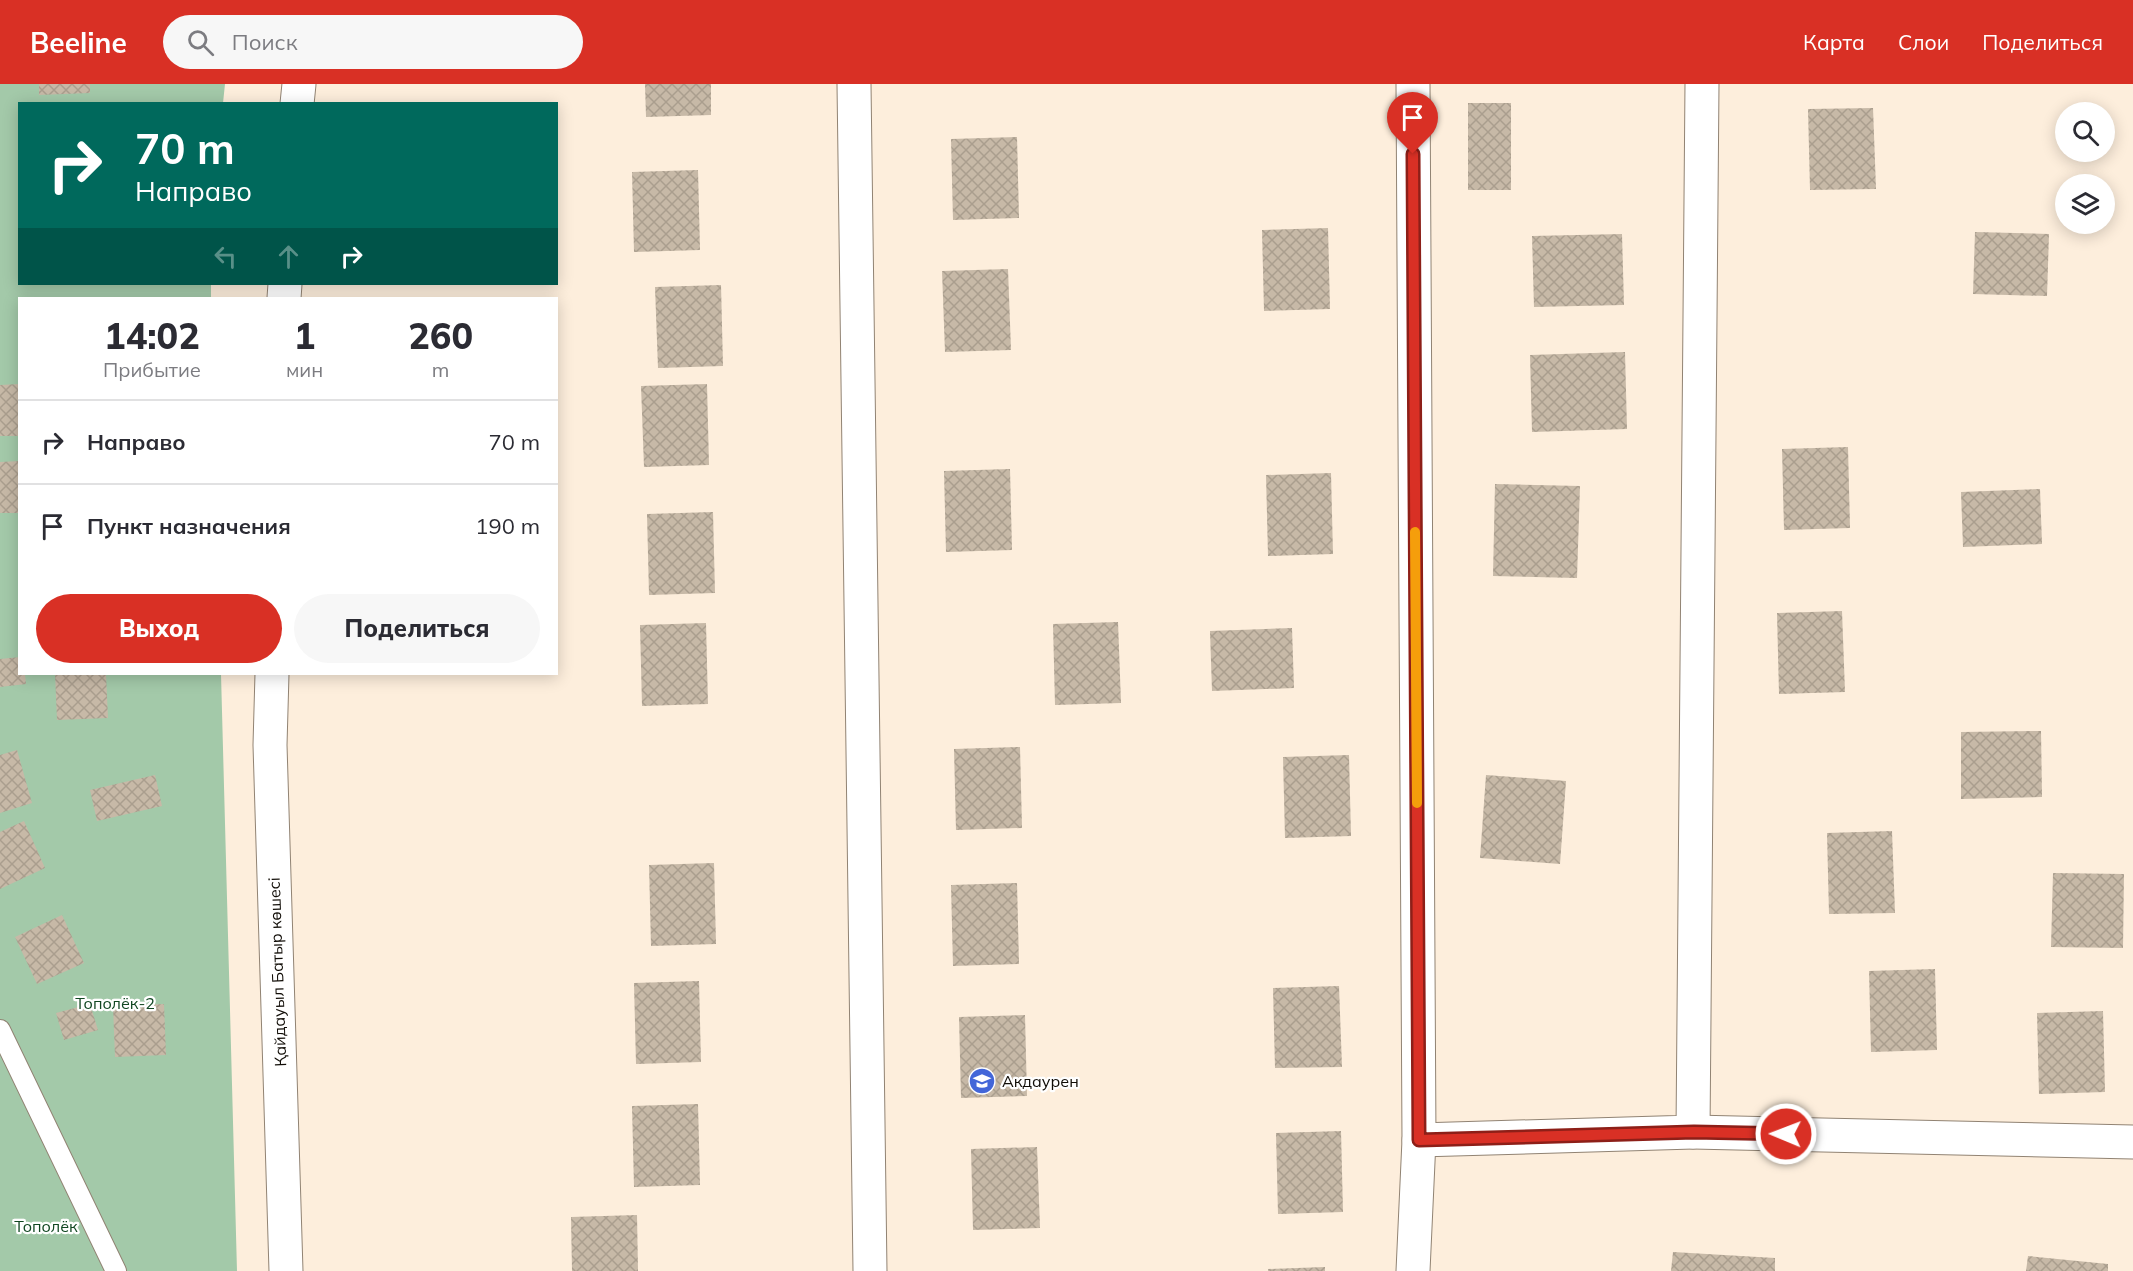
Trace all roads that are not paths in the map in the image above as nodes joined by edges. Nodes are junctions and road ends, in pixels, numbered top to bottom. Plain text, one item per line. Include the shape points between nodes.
1 (299, 84) edge
2 (854, 84) edge
3 (1413, 84) edge
4 (1702, 84) edge
5 (297, 102) edge
6 (272, 675) edge
7 (0, 1030) edge
8 (1694, 1132) junction
9 (1419, 1140) junction
10 (2133, 1142) edge
11 (116, 1271) edge
12 (286, 1271) edge
13 (870, 1271) edge
14 (1413, 1271) edge

1 - 5 street
2 - 13 street
3 - 9 street
4 - 8 street
6 - 12 street, Қайдауыл Батыр көшесі via 270,745
7 - 11 lane
8 - 9 street
8 - 10 street
9 - 14 street

